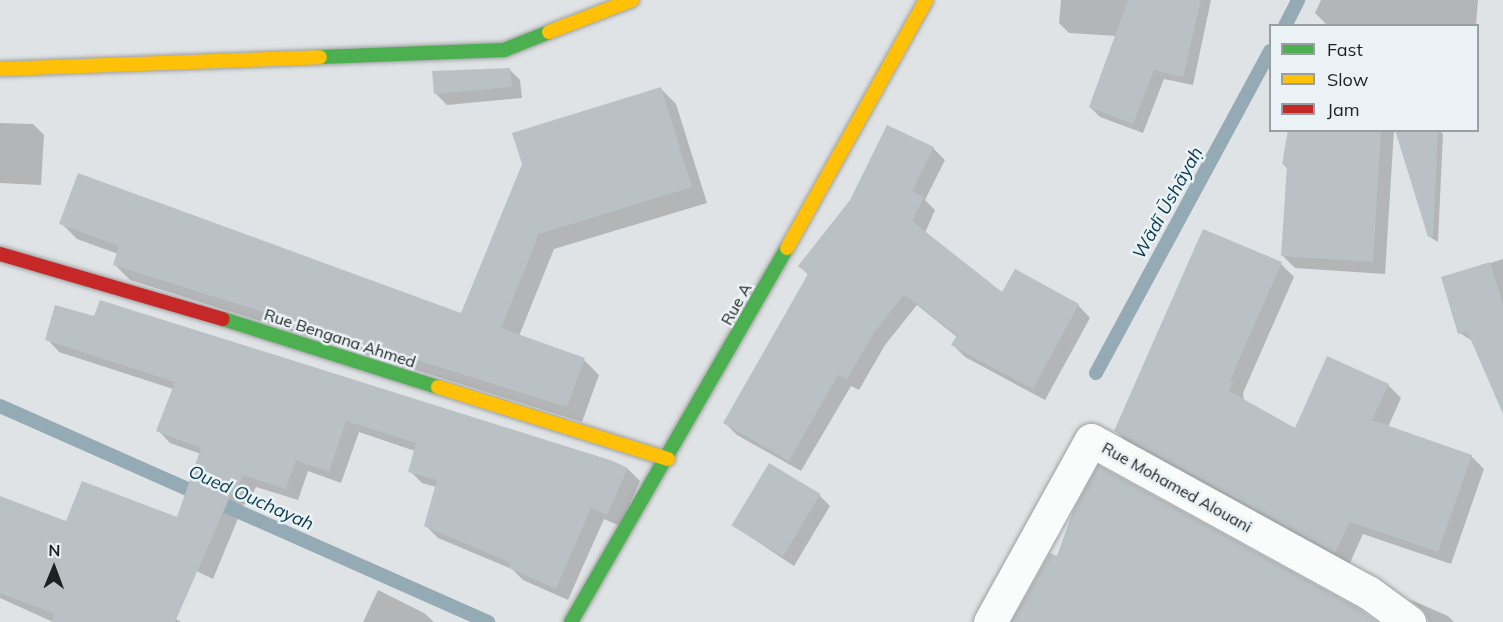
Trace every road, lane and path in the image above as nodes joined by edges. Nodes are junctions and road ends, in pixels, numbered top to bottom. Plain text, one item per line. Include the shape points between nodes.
1 (632, 0) edge
2 (927, 0) edge
3 (0, 69) edge
4 (0, 255) edge
5 (668, 459) junction
6 (572, 622) edge
7 (990, 622) edge
8 (1409, 622) edge

1 - 3 street via 504,50
2 - 5 street, Rue A
4 - 5 street, Rue Bengana Ahmed via 109,283
5 - 6 street, Rue A
7 - 8 street, Rue Mohamed Alouani via 1091,440 1368,592

